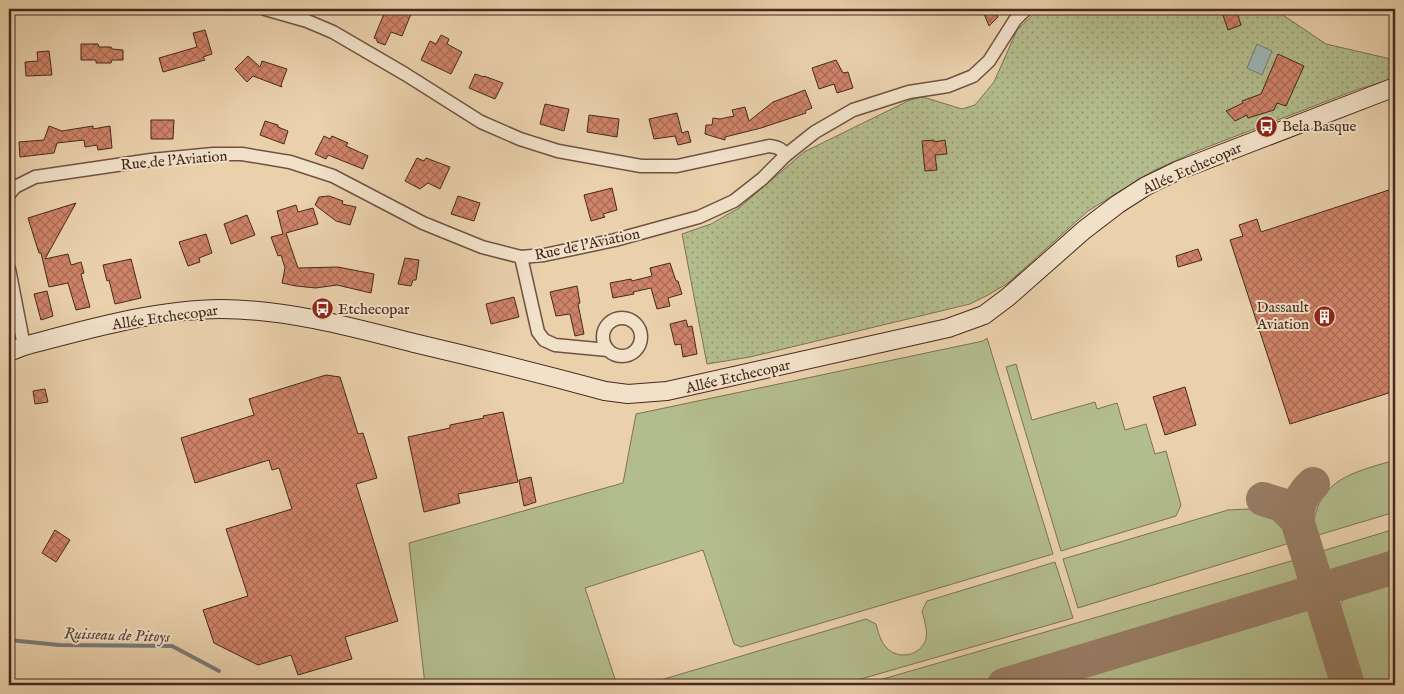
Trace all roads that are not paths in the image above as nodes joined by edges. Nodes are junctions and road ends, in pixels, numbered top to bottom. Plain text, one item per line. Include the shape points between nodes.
1 (265, 9) edge
2 (1026, 9) edge
3 (1395, 87) edge
4 (786, 156) junction
5 (9, 194) edge
6 (521, 257) junction
7 (9, 268) edge
8 (16, 349) edge
9 (608, 350) dead end

1 - 4 street via 333,32 481,122 558,151 641,166 677,166 769,146 778,147
2 - 4 street, Rue de l'Aviation via 1014,20 989,61 973,76 948,86 909,92 853,110 815,132
3 - 8 street, Allée Etchecopar via 1146,186 1084,230 984,315 948,328 697,386 628,394 346,326 288,315 221,309 128,320
4 - 6 street, Rue de l'Aviation via 734,201 699,217 614,240
5 - 6 street, Rue de l'Aviation via 35,177 151,160 242,154 290,162 333,176 423,223 482,247
6 - 9 street via 538,332 544,340 554,345
7 - 8 street

